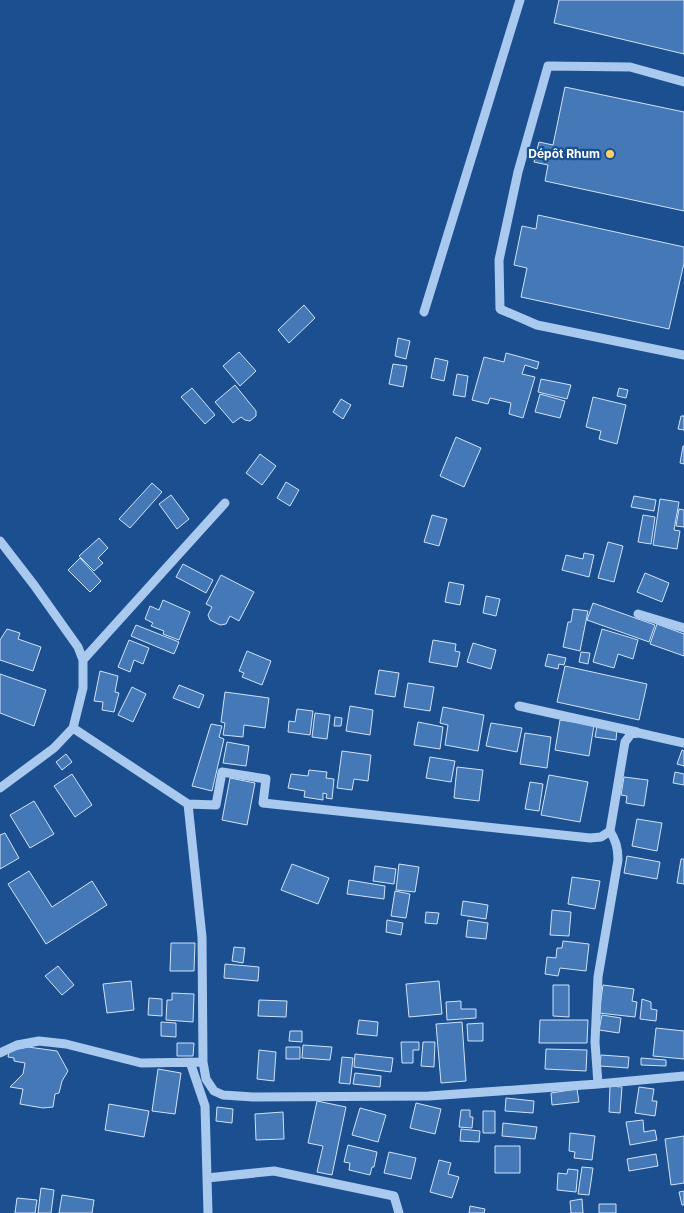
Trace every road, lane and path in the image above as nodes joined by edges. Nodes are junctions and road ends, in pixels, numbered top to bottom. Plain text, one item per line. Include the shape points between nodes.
1 (520, 0) edge
2 (684, 82) edge
3 (424, 312) dead end
4 (684, 355) edge
5 (225, 503) dead end
6 (0, 540) edge
7 (638, 614) dead end
8 (684, 628) edge
9 (83, 660) junction
10 (519, 706) dead end
11 (73, 728) junction
12 (639, 733) junction
13 (684, 743) edge
14 (0, 788) edge
15 (188, 804) junction
16 (610, 831) junction
17 (0, 1053) edge
18 (190, 1062) junction
19 (203, 1062) junction
20 (684, 1076) edge
21 (598, 1084) junction
22 (207, 1178) junction
23 (208, 1213) edge
24 (399, 1213) edge

1 - 3 street
2 - 4 street via 630,67 548,66 518,172 499,270 500,309 537,325
5 - 9 street
6 - 9 street via 78,647
7 - 8 street
9 - 11 street via 83,688
10 - 12 street
11 - 14 street via 54,748
11 - 15 street
12 - 13 street
12 - 16 street via 631,734 625,742
15 - 16 street via 216,806 222,772 266,779 263,803 590,838 601,838
15 - 19 street via 202,937
16 - 21 street via 616,841 618,860 598,977 595,1042
17 - 18 street via 38,1040 141,1063
18 - 19 street
18 - 22 street via 205,1106
19 - 21 street via 206,1079 214,1091 222,1095 253,1097 429,1096
20 - 21 street
22 - 23 street
22 - 24 street via 274,1170 394,1196

